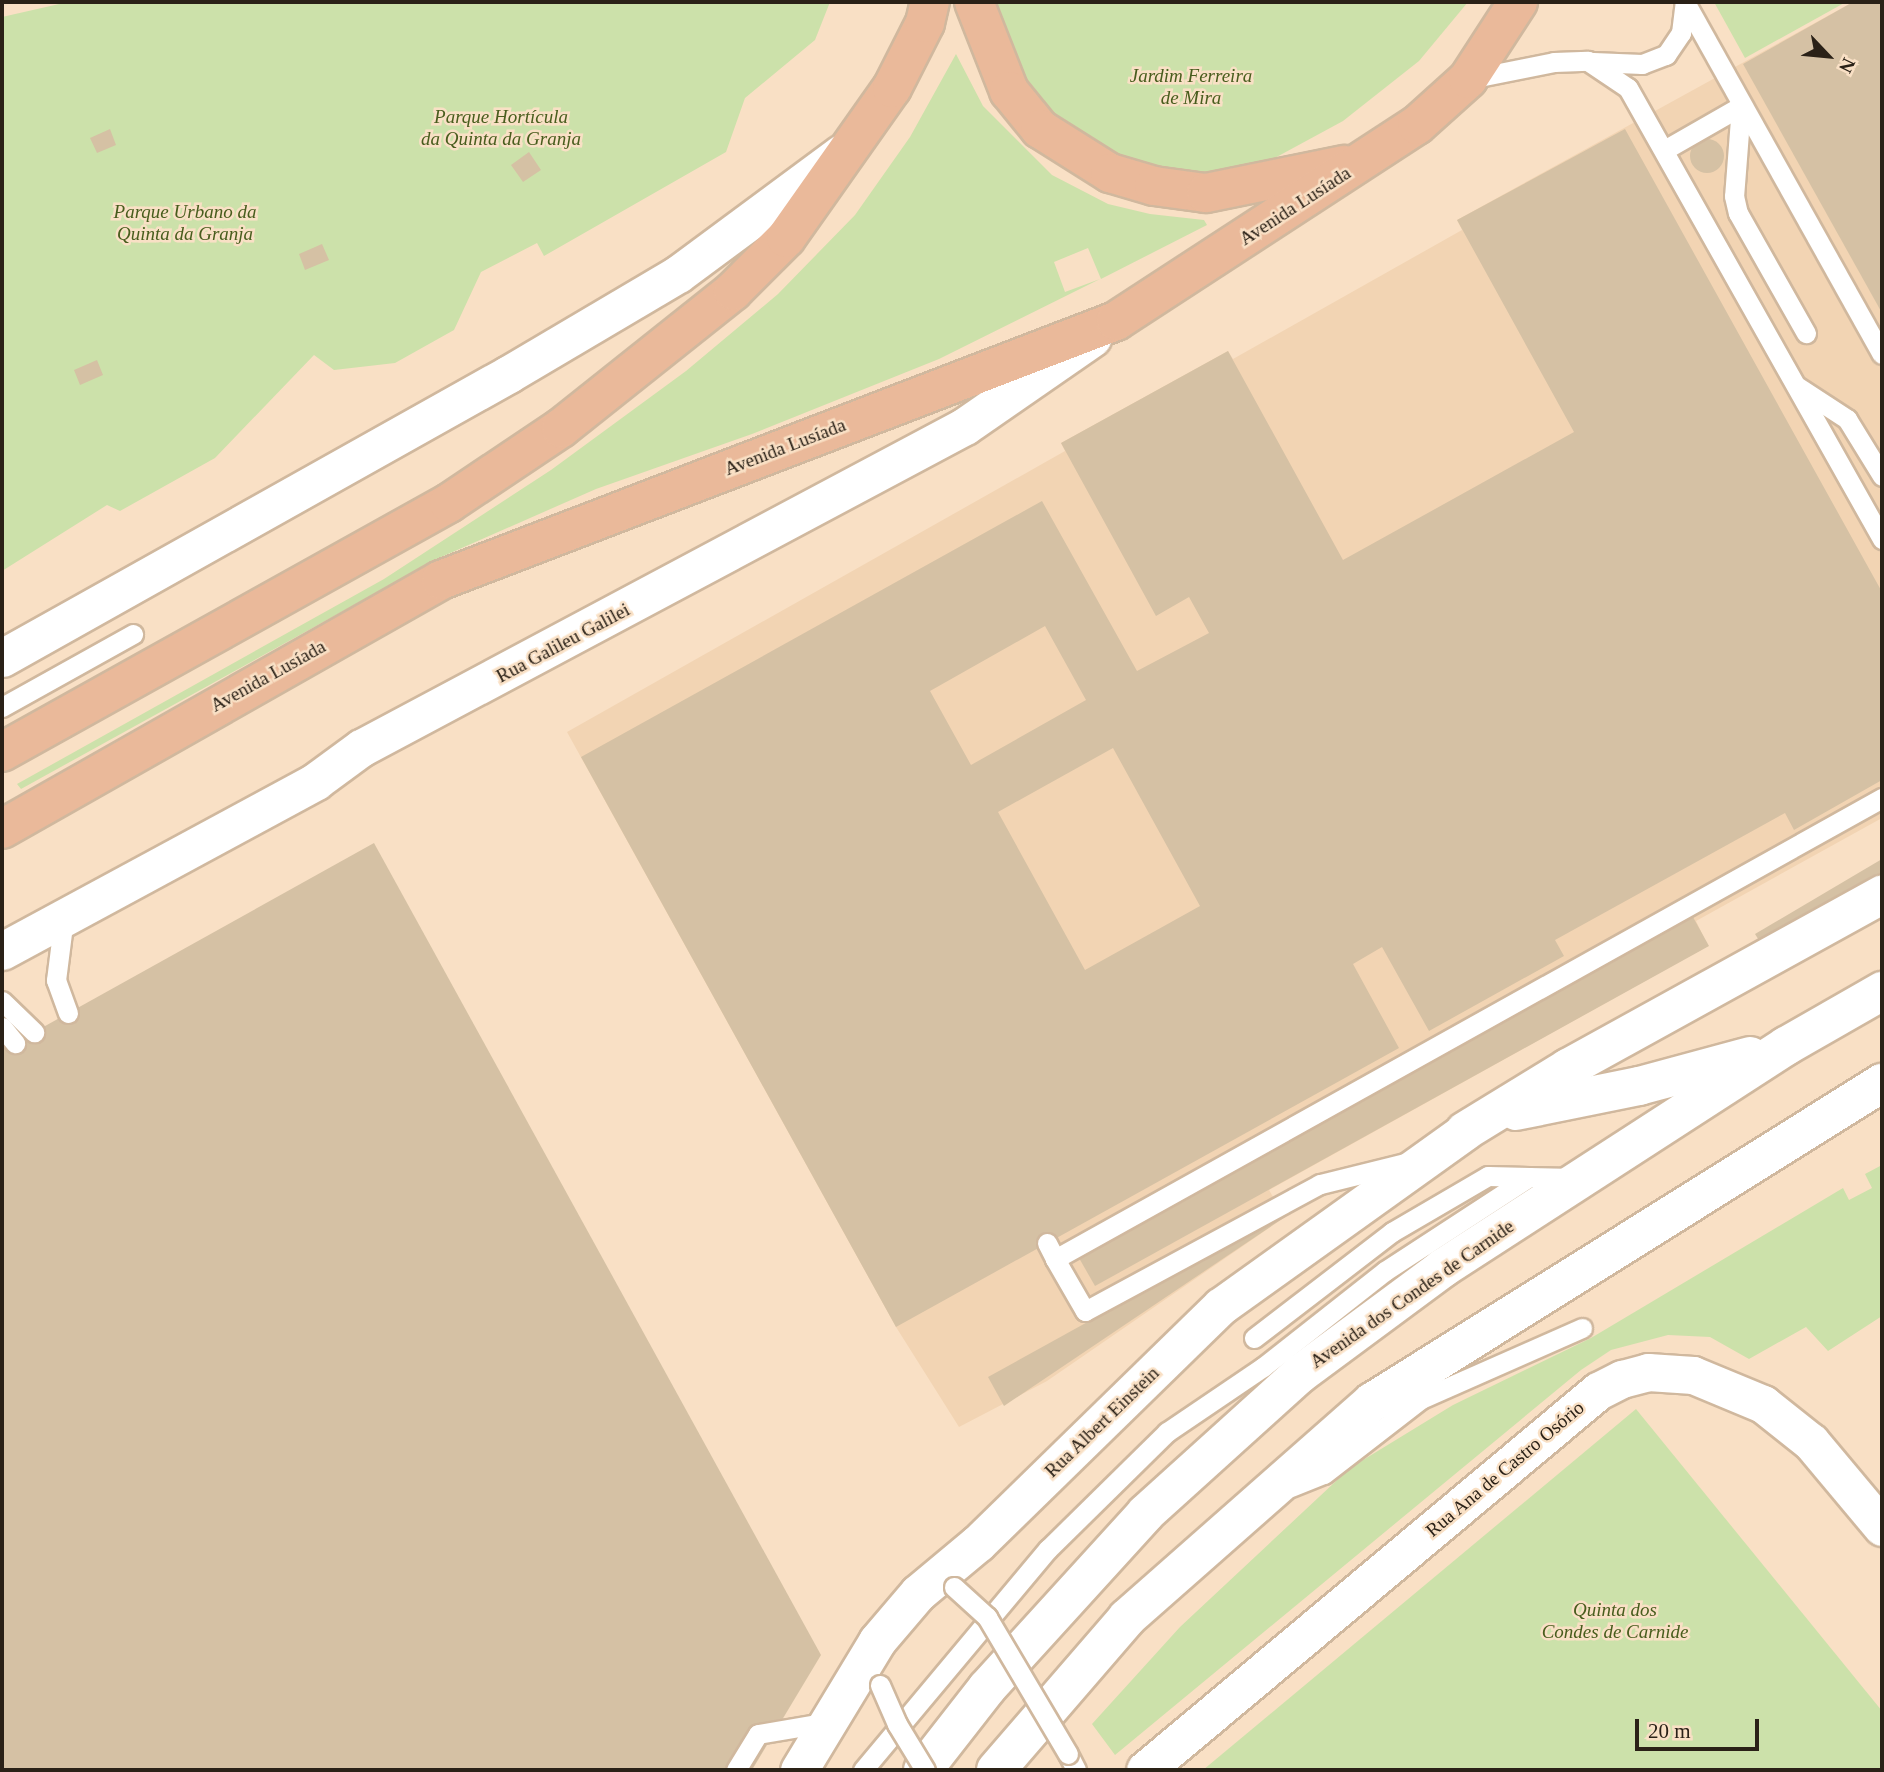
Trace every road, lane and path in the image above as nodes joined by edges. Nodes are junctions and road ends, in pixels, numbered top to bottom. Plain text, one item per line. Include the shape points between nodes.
1 (930, 2) edge
2 (974, 2) edge
3 (1518, 2) edge
4 (1685, 2) edge
5 (1588, 61) junction
6 (1468, 79) junction
7 (1741, 106) junction
8 (850, 147) junction
9 (1666, 149) junction
10 (1366, 161) junction
11 (1116, 321) junction
12 (1806, 333) dead end
13 (1882, 354) edge
14 (1797, 386) junction
15 (1882, 476) edge
16 (1882, 539) edge
17 (133, 634) dead end
18 (2, 658) edge
19 (2, 707) edge
20 (2, 752) edge
21 (1882, 798) edge
22 (2, 830) edge
23 (1882, 895) edge
24 (64, 917) junction
25 (2, 951) edge
26 (1882, 991) edge
27 (2, 1001) edge
28 (68, 1013) dead end
29 (2, 1027) edge
30 (34, 1032) dead end
31 (15, 1043) dead end
32 (1786, 1046) junction
33 (1882, 1083) edge
34 (1465, 1131) junction
35 (1430, 1157) junction
36 (1529, 1177) junction
37 (1581, 1178) junction
38 (1581, 1328) dead end
39 (1254, 1338) dead end
40 (1255, 1502) junction
41 (1882, 1527) edge
42 (946, 1580) junction
43 (877, 1641) junction
44 (828, 1722) junction
45 (1072, 1762) edge
46 (736, 1770) edge
47 (799, 1770) edge
48 (863, 1770) edge
49 (924, 1770) edge
50 (996, 1770) edge
51 (1145, 1770) edge

1 - 8 main road via 925,23 892,88
2 - 10 main road via 1009,91 1040,129 1110,173 1154,186 1206,192
3 - 6 main road, Avenida Lusíada
4 - 5 lane via 1681,33 1666,55 1642,64
4 - 7 lane
5 - 6 lane via 1554,62
5 - 9 lane via 1628,88
6 - 10 main road, Avenida Lusíada
7 - 9 lane
7 - 12 lane via 1734,196 1738,213
7 - 13 lane
8 - 18 street via 666,281 485,388
8 - 20 main road via 786,238 733,291 561,428 449,503
9 - 14 lane
10 - 11 main road, Avenida Lusíada
11 - 22 main road, Avenida Lusíada via 441,580 126,755
11 - 24 street, Rua Galileu Galilei via 954,433 361,748 316,781
14 - 15 lane via 1847,419
14 - 16 lane
17 - 19 lane
21 - 35 lane via 1051,1251 1085,1311 1320,1184
23 - 34 main road via 1568,1068
24 - 25 street, Rua Galileu Galilei
24 - 28 lane via 56,980
26 - 32 main road, Avenida dos Condes de Carnide
27 - 30 lane
29 - 31 lane
32 - 34 main road via 1639,1086 1527,1108
32 - 37 main road, Avenida dos Condes de Carnide
33 - 40 main road via 1372,1402
34 - 35 street, Rua Albert Einstein
35 - 42 street, Rua Albert Einstein via 1221,1306 978,1543
36 - 37 lane
36 - 39 lane via 1488,1176 1404,1225
36 - 48 lane via 1385,1271 1263,1367 1167,1432 1048,1549
37 - 49 main road, Avenida dos Condes de Carnide via 1367,1321 1202,1459 1089,1574 987,1688
38 - 40 lane via 1421,1399 1324,1474
40 - 50 main road via 1128,1618
41 - 51 street, Rua Ana de Castro Osório via 1811,1441 1763,1404 1693,1375 1647,1372 1622,1379 1598,1391
42 - 43 street, Rua Albert Einstein
42 - 45 lane, bridge via 987,1617
43 - 44 street, Rua Albert Einstein
43 - 49 lane, bridge via 880,1685
44 - 46 lane via 758,1734
44 - 47 street, Rua Albert Einstein

